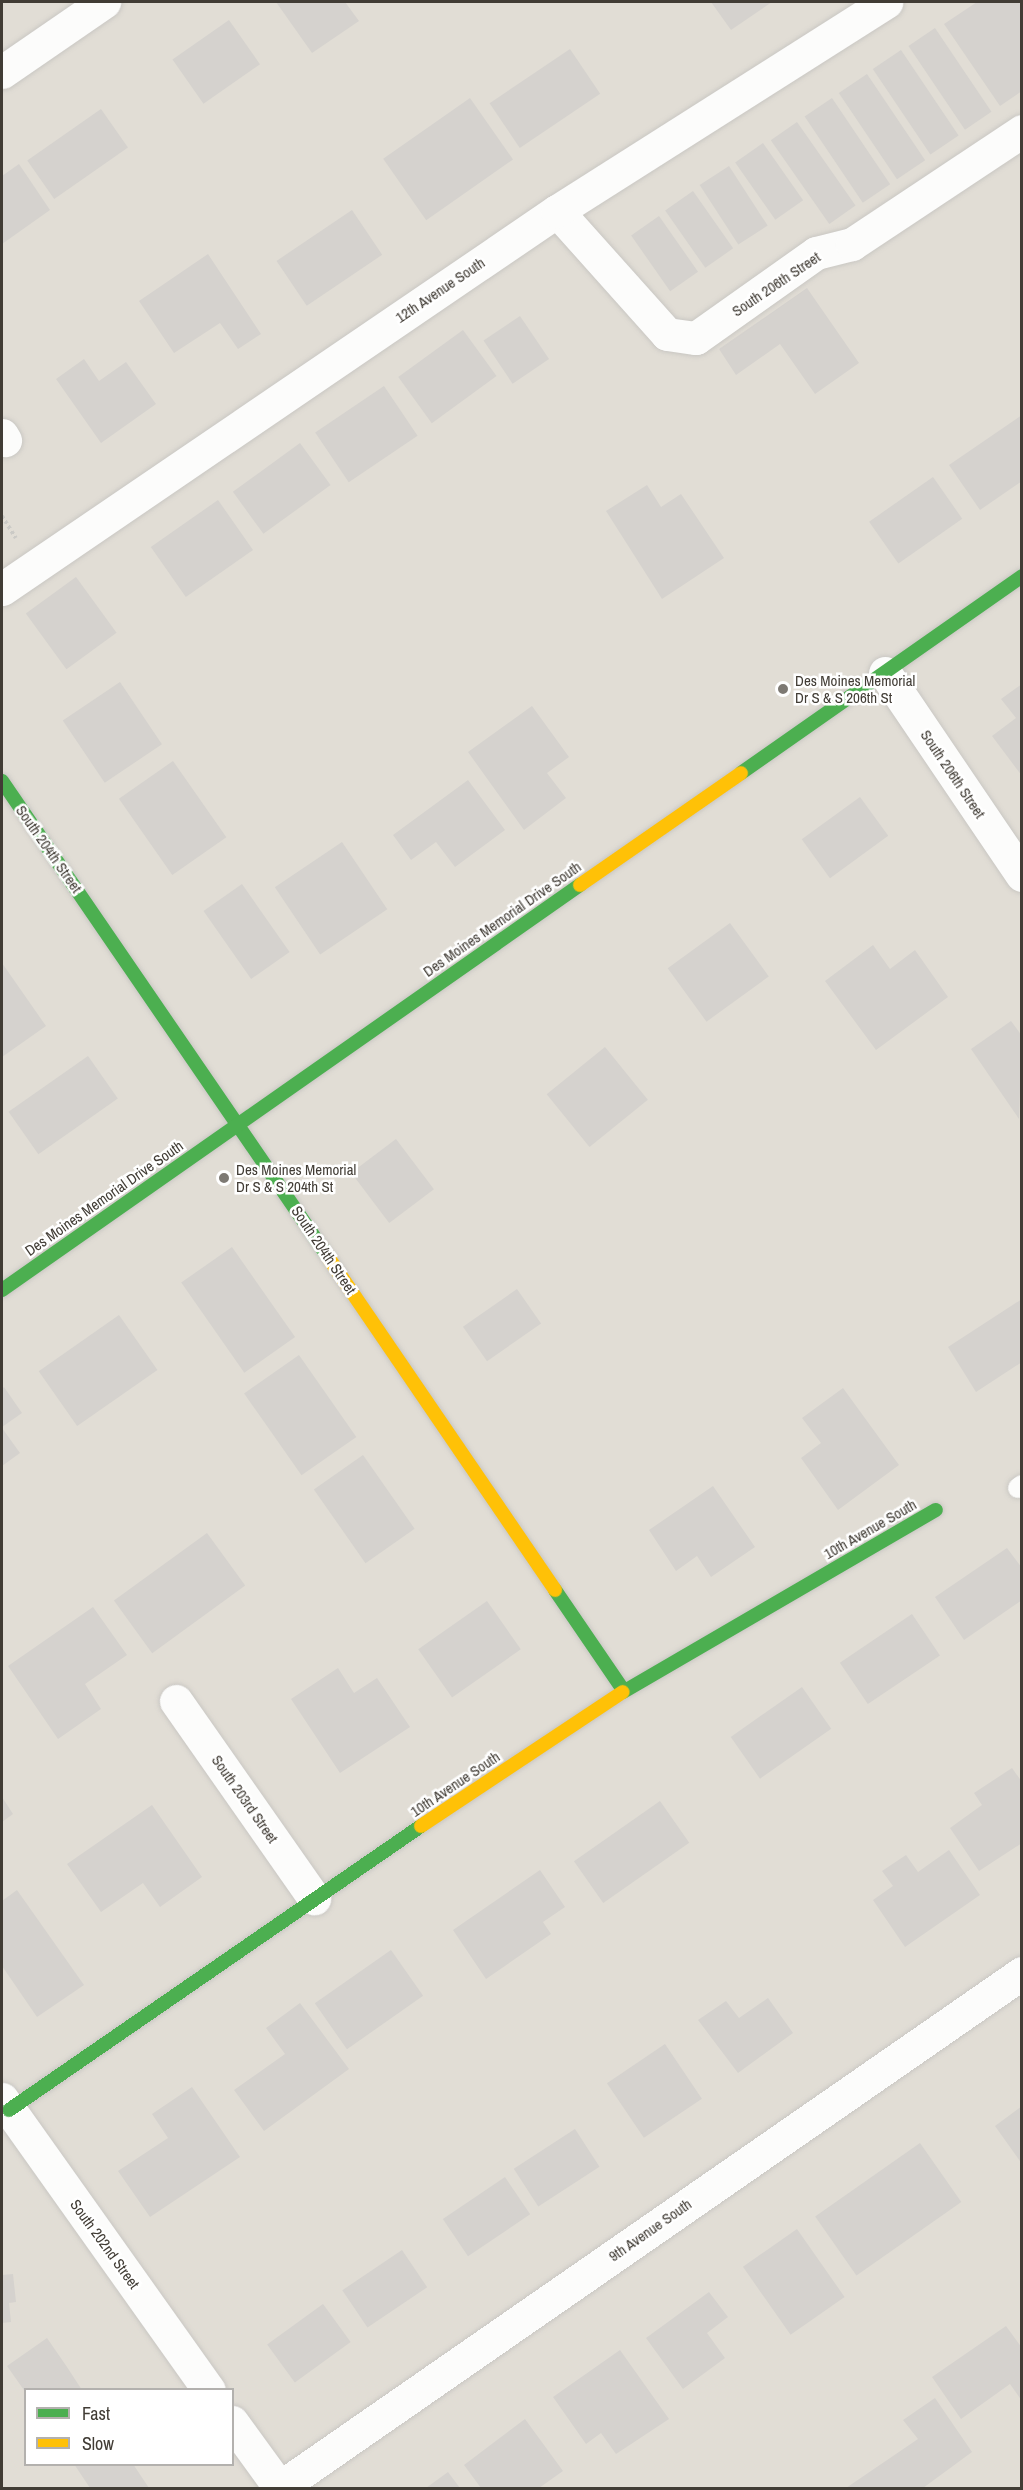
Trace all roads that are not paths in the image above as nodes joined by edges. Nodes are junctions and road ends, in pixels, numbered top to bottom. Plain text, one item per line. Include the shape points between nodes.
1 (104, 2) edge
2 (886, 2) edge
3 (2, 72) edge
4 (1022, 131) edge
5 (557, 211) junction
6 (1022, 576) edge
7 (2, 589) edge
8 (885, 673) junction
9 (2, 781) edge
10 (1021, 873) edge
11 (237, 1123) junction
12 (2, 1290) edge
13 (936, 1510) dead end
14 (624, 1691) junction
15 (176, 1701) dead end
16 (314, 1898) junction
17 (1022, 1973) edge
18 (5, 2105) edge
19 (208, 2388) edge
20 (234, 2425) edge
21 (280, 2488) edge

1 - 3 street
2 - 5 street, 12th Avenue South
4 - 5 street, South 206th Street via 852,244 816,253 696,338 667,334
5 - 7 street, 12th Avenue South
6 - 8 street, Des Moines Memorial Drive South
8 - 10 street, South 206th Street
8 - 11 street, Des Moines Memorial Drive South
9 - 11 street, South 204th Street
11 - 12 street, Des Moines Memorial Drive South
11 - 14 street, South 204th Street
13 - 14 street, 10th Avenue South
14 - 16 street, 10th Avenue South
15 - 16 street, South 203rd Street
16 - 18 street, 10th Avenue South
17 - 21 street, 9th Avenue South
18 - 19 street, South 202nd Street
20 - 21 street

